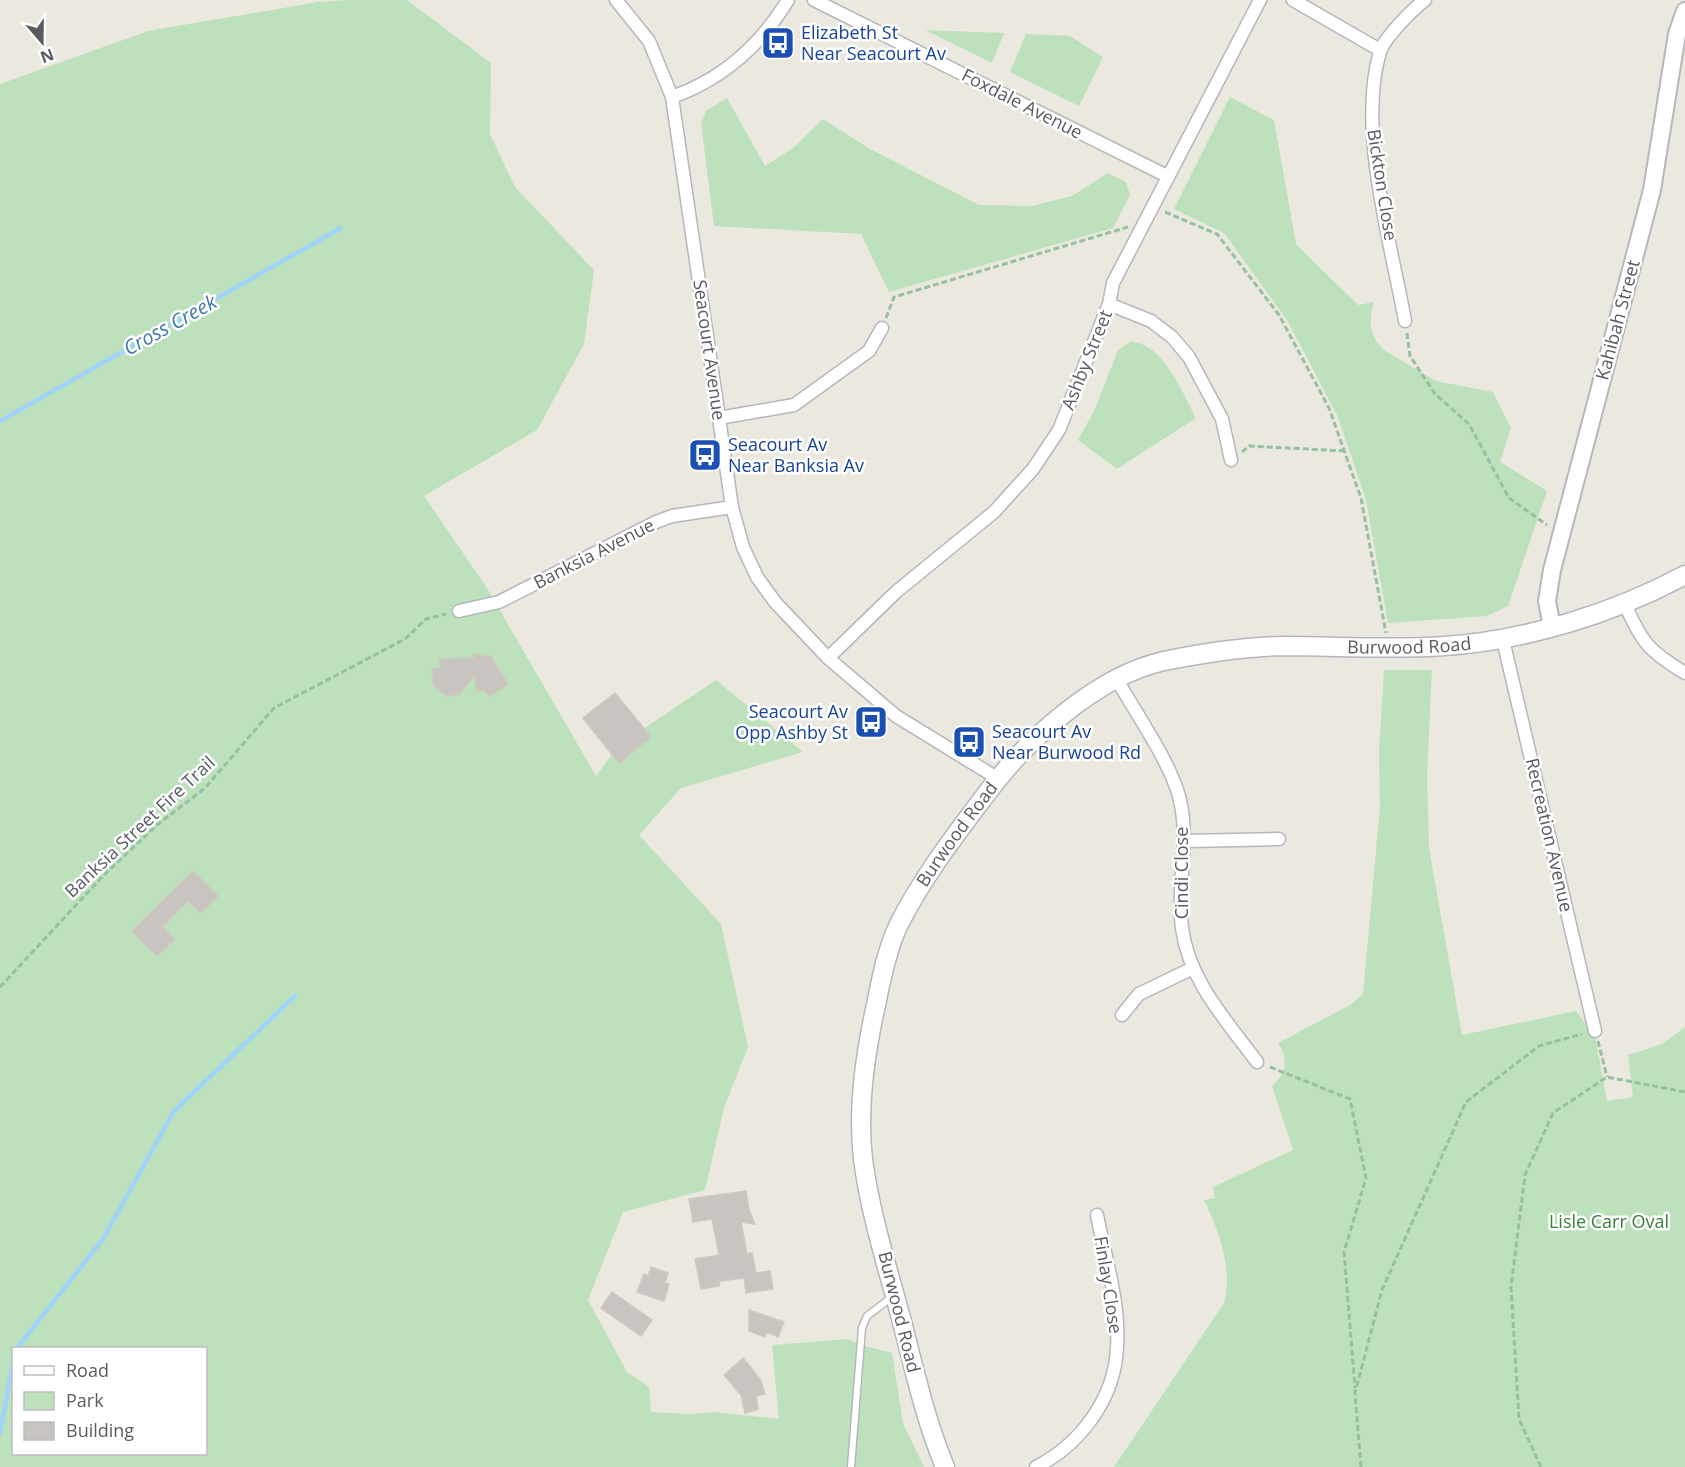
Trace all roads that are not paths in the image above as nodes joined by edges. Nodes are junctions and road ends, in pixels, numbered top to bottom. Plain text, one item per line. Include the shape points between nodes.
1 (616, 0) edge
2 (788, 0) edge
3 (813, 0) edge
4 (1260, 0) edge
5 (1293, 0) edge
6 (1425, 0) edge
7 (1685, 11) edge
8 (1380, 50) junction
9 (672, 97) junction
10 (1167, 176) junction
11 (1109, 304) junction
12 (1405, 321) road end
13 (882, 328) road end
14 (719, 418) junction
15 (1231, 460) road end
16 (732, 507) junction
17 (1685, 575) edge
18 (1624, 603) junction
19 (459, 611) road end
20 (1552, 627) junction
21 (1503, 640) junction
22 (828, 658) junction
23 (1685, 673) edge
24 (1116, 678) junction
25 (997, 778) junction
26 (1279, 839) dead end
27 (1186, 841) junction
28 (1191, 969) junction
29 (1122, 1015) dead end
30 (1595, 1031) road end
31 (1257, 1062) road end
32 (1097, 1215) dead end
33 (895, 1295) junction
34 (851, 1467) edge
35 (945, 1467) edge
36 (1036, 1467) edge

1 - 9 street, Seacourt Avenue via 649,41
2 - 9 street via 763,37 740,59 711,81
3 - 10 street, Foxdale Avenue
4 - 10 street, Ashby Street
5 - 8 street
6 - 8 street
7 - 20 street, Kahibah Street via 1677,34 1652,190 1561,535 1547,601
8 - 12 street, Bickton Close via 1371,114 1373,147
9 - 14 street, Seacourt Avenue
10 - 11 street, Ashby Street via 1113,284
11 - 15 street via 1151,321 1189,357 1222,419
11 - 22 street, Ashby Street via 1059,430 1033,469 994,512 896,592
13 - 14 street via 869,351 794,405
14 - 16 street, Seacourt Avenue
16 - 19 street, Banksia Avenue via 656,522 498,602
16 - 22 street, Seacourt Avenue via 743,547 757,577
17 - 18 main road, Burwood Road
18 - 20 main road, Burwood Road
18 - 23 street via 1644,643
20 - 21 main road, Burwood Road
21 - 24 main road, Burwood Road via 1442,646 1277,646 1160,662
21 - 30 street, Recreation Avenue
22 - 25 street, Seacourt Avenue via 896,716
24 - 25 main road, Burwood Road via 1034,741
24 - 27 street, Cindi Close via 1169,771 1179,795
25 - 33 main road, Burwood Road via 897,929 880,984 868,1044 862,1101 863,1156
26 - 27 street
27 - 28 street, Cindi Close via 1182,928
28 - 29 street via 1139,994
28 - 31 street, Cindi Close
32 - 36 street, Finlay Close via 1116,1318 1117,1348 1110,1384 1095,1416 1078,1437
33 - 34 lane via 867,1316 862,1328
33 - 35 main road, Burwood Road via 924,1409

